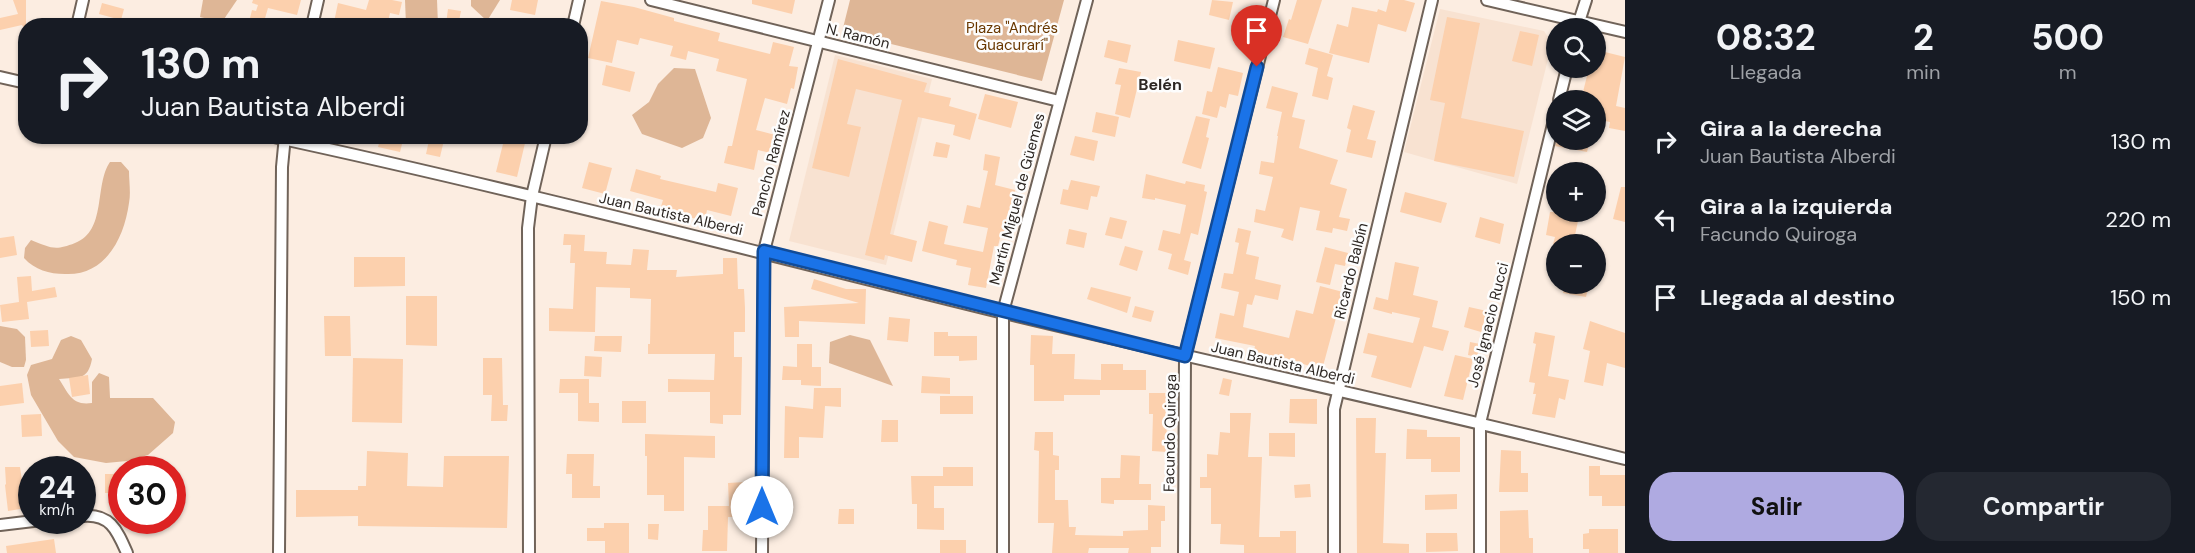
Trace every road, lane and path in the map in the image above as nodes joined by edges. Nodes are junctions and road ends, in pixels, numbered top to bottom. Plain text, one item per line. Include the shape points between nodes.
1 (83, 0) edge
2 (318, 0) edge
3 (579, 0) edge
4 (651, 0) edge
5 (700, 0) edge
6 (829, 0) edge
7 (1087, 0) edge
8 (1274, 0) edge
9 (1432, 0) edge
10 (1487, 0) edge
11 (1586, 0) edge
12 (698, 12) junction
13 (79, 18) edge
14 (314, 18) edge
15 (575, 18) edge
16 (1553, 18) edge
17 (1580, 18) edge
18 (1606, 29) edge
19 (1625, 32) edge
20 (819, 41) junction
21 (0, 77) edge
22 (18, 81) edge
23 (1059, 101) junction
24 (284, 144) edge
25 (311, 144) edge
26 (544, 144) edge
27 (1547, 150) edge
28 (532, 196) junction
29 (764, 251) junction
30 (1003, 312) junction
31 (1185, 356) junction
32 (1337, 391) junction
33 (1480, 423) junction
34 (1625, 459) edge
35 (96, 516) edge
36 (18, 523) edge
37 (0, 525) edge
38 (126, 553) edge
39 (279, 553) edge
40 (529, 553) edge
41 (762, 553) edge
42 (1004, 553) edge
43 (1184, 553) edge
44 (1334, 553) edge
45 (1480, 553) edge

1 - 13 street
2 - 14 street
3 - 15 street
4 - 12 street, N. Ramón
5 - 12 street
6 - 20 street, Pancho Ramírez
7 - 23 street, Martín Miguel de Güemes
8 - 31 street, Facundo Quiroga
9 - 32 street, Ricardo Balbín
10 - 16 street
11 - 17 street
12 - 20 street, N. Ramón
18 - 19 street
20 - 23 street, N. Ramón
20 - 29 street, Pancho Ramírez
21 - 22 street
23 - 30 street, Martín Miguel de Güemes
24 - 39 street
25 - 28 street, Juan Bautista Alberdi
26 - 28 street
27 - 33 street, José Ignacio Rucci
28 - 29 street, Juan Bautista Alberdi
28 - 40 street via 528,228
29 - 30 street, Juan Bautista Alberdi
29 - 41 street, Pancho Ramírez
30 - 31 street, Juan Bautista Alberdi
30 - 42 street, Martín Miguel de Güemes
31 - 32 street, Juan Bautista Alberdi
31 - 43 street, Facundo Quiroga
32 - 33 street, Juan Bautista Alberdi
32 - 44 street, Ricardo Balbín
33 - 34 street, Juan Bautista Alberdi
33 - 45 street, José Ignacio Rucci
35 - 38 street via 105,518
36 - 37 street

